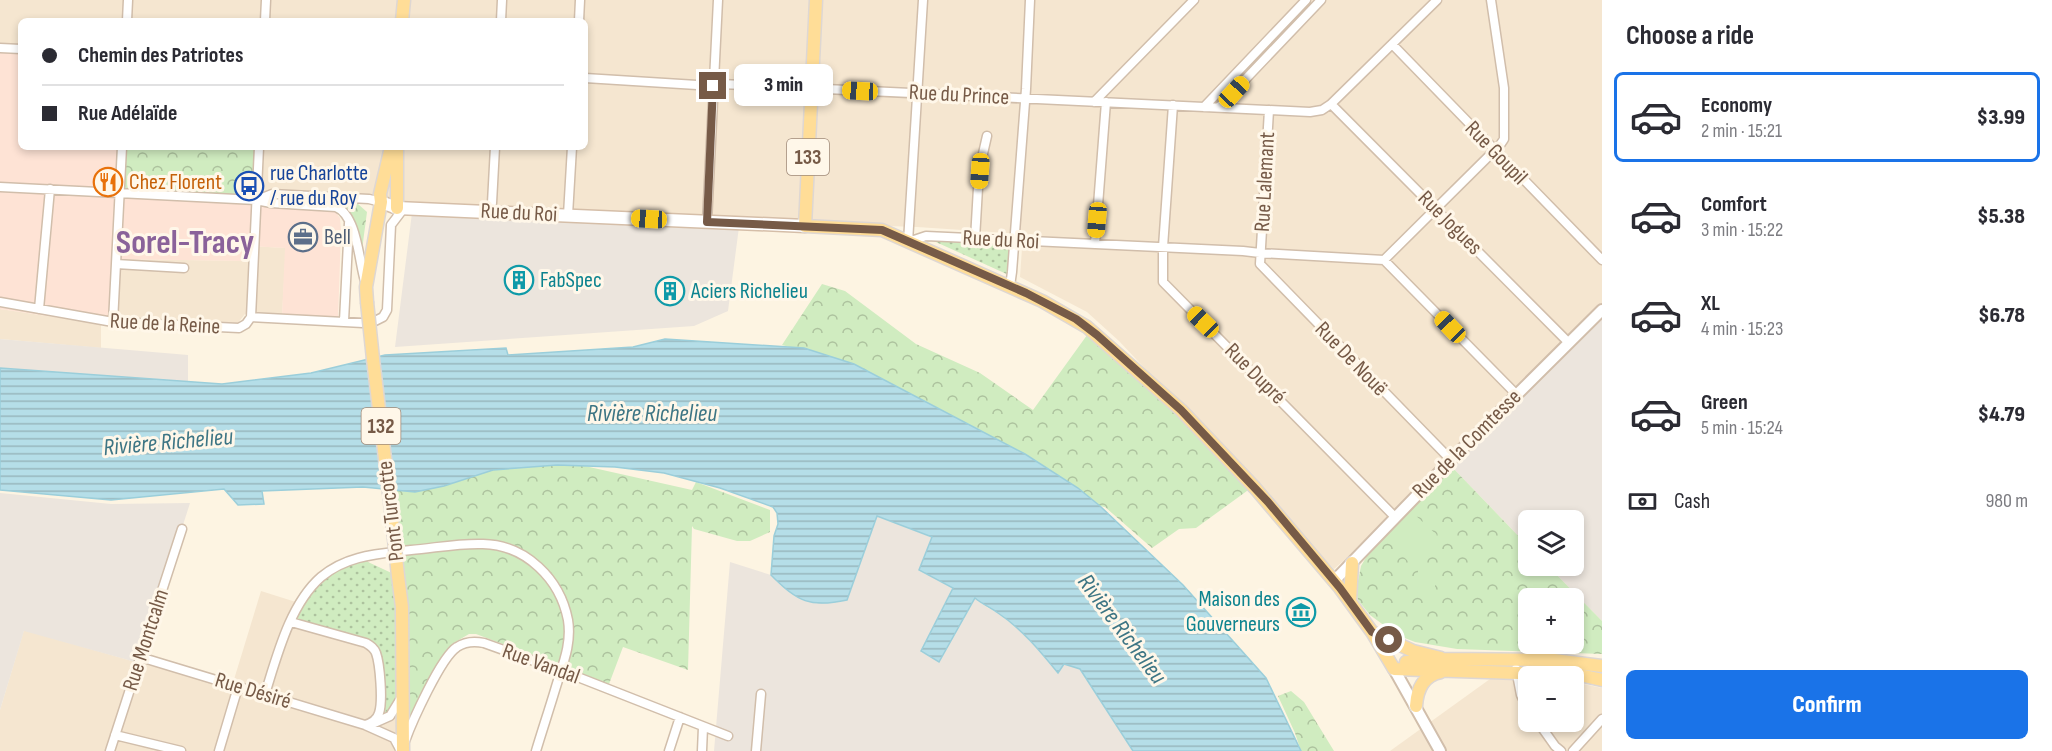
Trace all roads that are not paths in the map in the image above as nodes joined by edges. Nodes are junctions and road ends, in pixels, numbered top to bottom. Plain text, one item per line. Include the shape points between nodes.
1 (128, 0) edge
2 (266, 0) edge
3 (404, 0) edge
4 (502, 0) edge
5 (580, 0) edge
6 (718, 0) edge
7 (816, 0) edge
8 (922, 0) edge
9 (1030, 0) edge
10 (1194, 0) edge
11 (1306, 0) edge
12 (1321, 0) edge
13 (1437, 0) edge
14 (1491, 0) edge
15 (127, 18) edge
16 (266, 18) edge
17 (402, 18) edge
18 (501, 18) edge
19 (579, 18) edge
20 (1270, 38) junction
21 (1392, 44) junction
22 (1277, 46) junction
23 (0, 48) edge
24 (18, 49) edge
25 (588, 78) edge
26 (713, 86) junction
27 (811, 88) junction
28 (917, 93) junction
29 (1025, 98) junction
30 (1094, 102) junction
31 (1106, 102) junction
32 (1331, 104) junction
33 (1173, 105) junction
34 (1204, 107) junction
35 (1219, 107) junction
36 (1269, 110) junction
37 (987, 136) dead end
38 (122, 150) edge
39 (259, 150) edge
40 (390, 150) edge
41 (397, 150) edge
42 (495, 150) edge
43 (572, 150) edge
44 (1494, 151) junction
45 (0, 186) edge
46 (50, 189) junction
47 (119, 193) junction
48 (256, 200) junction
49 (381, 202) junction
50 (401, 208) junction
51 (1436, 208) junction
52 (490, 211) junction
53 (568, 215) junction
54 (707, 222) junction
55 (349, 223) junction
56 (805, 226) junction
57 (975, 239) junction
58 (908, 242) junction
59 (1015, 242) junction
60 (1095, 244) junction
61 (1163, 247) junction
62 (1260, 254) junction
63 (1384, 260) junction
64 (1602, 260) edge
65 (116, 264) junction
66 (184, 268) dead end
67 (1010, 286) junction
68 (366, 287) junction
69 (0, 302) edge
70 (39, 309) junction
71 (1602, 310) edge
72 (251, 316) junction
73 (344, 321) junction
74 (375, 321) dead end
75 (112, 322) junction
76 (363, 323) dead end
77 (1568, 342) junction
78 (1516, 394) junction
79 (1450, 460) junction
80 (1395, 517) junction
81 (182, 529) dead end
82 (1352, 563) junction
83 (1334, 580) junction
84 (1350, 601) junction
85 (291, 622) junction
86 (1372, 632) junction
87 (140, 657) junction
88 (1442, 658) junction
89 (1515, 660) junction
90 (1392, 665) junction
91 (1602, 666) edge
92 (561, 671) junction
93 (1448, 671) junction
94 (1516, 673) junction
95 (1602, 680) edge
96 (1518, 682) edge
97 (403, 686) junction
98 (238, 687) junction
99 (265, 694) junction
100 (761, 694) dead end
101 (1416, 706) junction
102 (680, 717) junction
103 (1602, 719) edge
104 (365, 725) junction
105 (703, 727) junction
106 (1545, 732) edge
107 (115, 735) junction
108 (728, 736) dead end
109 (403, 749) edge
110 (110, 751) edge
111 (181, 751) edge
112 (219, 751) edge
113 (536, 751) edge
114 (669, 751) edge
115 (702, 751) edge
116 (756, 751) edge
117 (1440, 751) edge
118 (1561, 751) edge
119 (1573, 751) edge

1 - 15 street
2 - 16 street
3 - 17 main road
4 - 18 street
5 - 19 street
6 - 26 street
7 - 27 main road, 133
8 - 28 street
9 - 29 street
10 - 30 street
11 - 20 street
12 - 22 street
13 - 21 street
14 - 44 street via 1504,88 1505,133
20 - 22 street
20 - 34 street
21 - 32 street
21 - 44 street, Rue Goupil
22 - 35 street
23 - 24 street
25 - 26 street, Rue du Prince
26 - 27 street, Rue du Prince
26 - 54 street
27 - 28 street, Rue du Prince
27 - 56 main road, 133
28 - 29 street, Rue du Prince
28 - 58 street
29 - 30 street, Rue du Prince
29 - 59 street
30 - 31 street, Rue du Prince
31 - 33 street, Rue du Prince
31 - 60 street
32 - 36 street, Rue du Prince via 1310,112
32 - 51 street, Rue Jogues
33 - 34 street, Rue du Prince
33 - 61 street, Rue Dupré
34 - 35 street, Rue du Prince
35 - 36 street, Rue du Prince
36 - 62 street, Rue Lalemant
37 - 57 street
38 - 47 street
39 - 48 street
40 - 49 main road, 132
41 - 50 main road
42 - 52 street
43 - 53 street
44 - 51 street
44 - 64 street, Rue Goupil
45 - 46 street, Rue du Roi
46 - 47 street, Rue du Roi
46 - 70 street
47 - 48 street, Rue du Roi
47 - 65 street
48 - 49 street, Rue du Roi via 272,194
48 - 55 street, Rue du Roi via 336,207 344,212
48 - 72 street
49 - 50 main road, Rue du Roi
49 - 68 main road, 132
50 - 52 main road, Rue du Roi
50 - 74 street via 391,225 387,310
51 - 63 street
51 - 77 street, Rue Jogues
52 - 53 main road, Rue du Roi
53 - 54 main road, Rue du Roi
54 - 56 main road, Rue du Roi
55 - 68 street
55 - 73 street
56 - 58 main road, Rue du Roi via 882,230
57 - 58 street, Rue du Roi via 926,236
57 - 59 street, Rue du Roi
58 - 67 main road
59 - 60 street, Rue du Roi
59 - 67 street
60 - 61 street, Rue du Roi
61 - 62 street, Rue du Roi
61 - 80 street, Rue Dupré via 1162,279 1166,285
62 - 63 street, Rue du Roi
62 - 79 street, Rue De Nouë via 1262,268
63 - 78 street
65 - 66 street
65 - 75 street
67 - 83 main road via 1081,323 1181,410
68 - 97 main road, Pont Turcotte / 132, bridge via 402,607
69 - 70 street, Rue de la Reine
70 - 75 street, Rue de la Reine
71 - 77 street, Rue de la Comtesse
72 - 73 street, Rue de la Reine
72 - 75 street, Rue de la Reine via 239,328
73 - 76 street, Rue de la Reine
77 - 78 street, Rue de la Comtesse
78 - 79 street, Rue de la Comtesse
79 - 80 street, Rue de la Comtesse
80 - 82 street, Rue de la Comtesse
81 - 87 street, Rue Montcalm
82 - 83 street, Rue de la Comtesse
82 - 84 main road
83 - 84 main road
84 - 86 main road
85 - 92 street via 305,594 339,564 364,556 453,545 496,545 526,557 552,581 564,605 569,638
85 - 99 street
85 - 104 street via 366,643 373,649 378,660 380,705 377,718
86 - 88 main road via 1413,651
86 - 90 main road
87 - 98 street, Rue Désiré
87 - 107 street, Rue Montcalm
88 - 89 main road
88 - 90 main road
89 - 91 main road
89 - 94 street
90 - 93 main road
90 - 101 street
92 - 102 street, Rue Vandal
92 - 109 street, Rue Vandal via 484,643 459,645 442,664
92 - 113 street
93 - 94 main road
93 - 101 main road via 1436,673 1423,682
94 - 95 main road
94 - 96 street
97 - 104 street via 400,701 390,716
97 - 109 main road, 132
98 - 99 street, Rue Désiré
98 - 112 street
99 - 104 street, Rue Désiré
100 - 116 street
101 - 117 street
102 - 105 street, Rue Vandal
102 - 114 street
103 - 119 street
104 - 109 street, Rue Désiré via 394,738
105 - 108 street, Rue Vandal
105 - 115 street
106 - 118 street
107 - 110 street, Rue Montcalm
107 - 111 street

